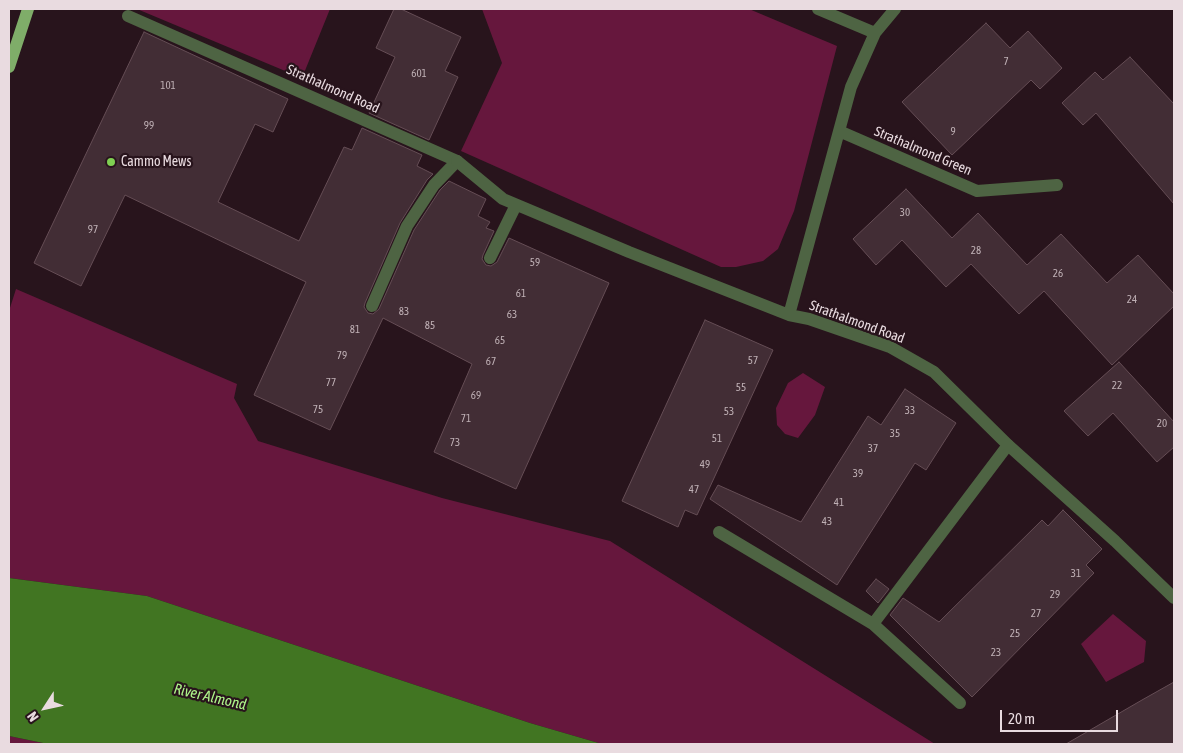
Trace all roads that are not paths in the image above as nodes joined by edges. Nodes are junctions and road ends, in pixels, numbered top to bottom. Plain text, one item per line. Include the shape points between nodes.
1 (28, 9) edge
2 (818, 9) edge
3 (895, 9) edge
4 (128, 16) dead end
5 (876, 33) junction
6 (9, 67) edge
7 (838, 131) junction
8 (457, 161) junction
9 (1057, 185) dead end
10 (516, 205) junction
11 (490, 258) dead end
12 (372, 306) dead end
13 (788, 315) junction
14 (1008, 445) junction
15 (719, 532) dead end
16 (1174, 598) edge
17 (873, 624) junction
18 (960, 703) dead end

1 - 6 main road
2 - 5 street
3 - 5 street
4 - 8 street, Strathalmond Road
5 - 7 street via 851,87
7 - 9 street, Strathalmond Green via 977,191
7 - 13 street
8 - 10 street, Strathalmond Road via 502,199
8 - 12 street via 434,185 407,226
10 - 11 street
10 - 13 street, Strathalmond Road
13 - 14 street, Strathalmond Road via 890,348 934,372
14 - 16 street, Strathalmond Road
14 - 17 street
15 - 17 street
17 - 18 street

